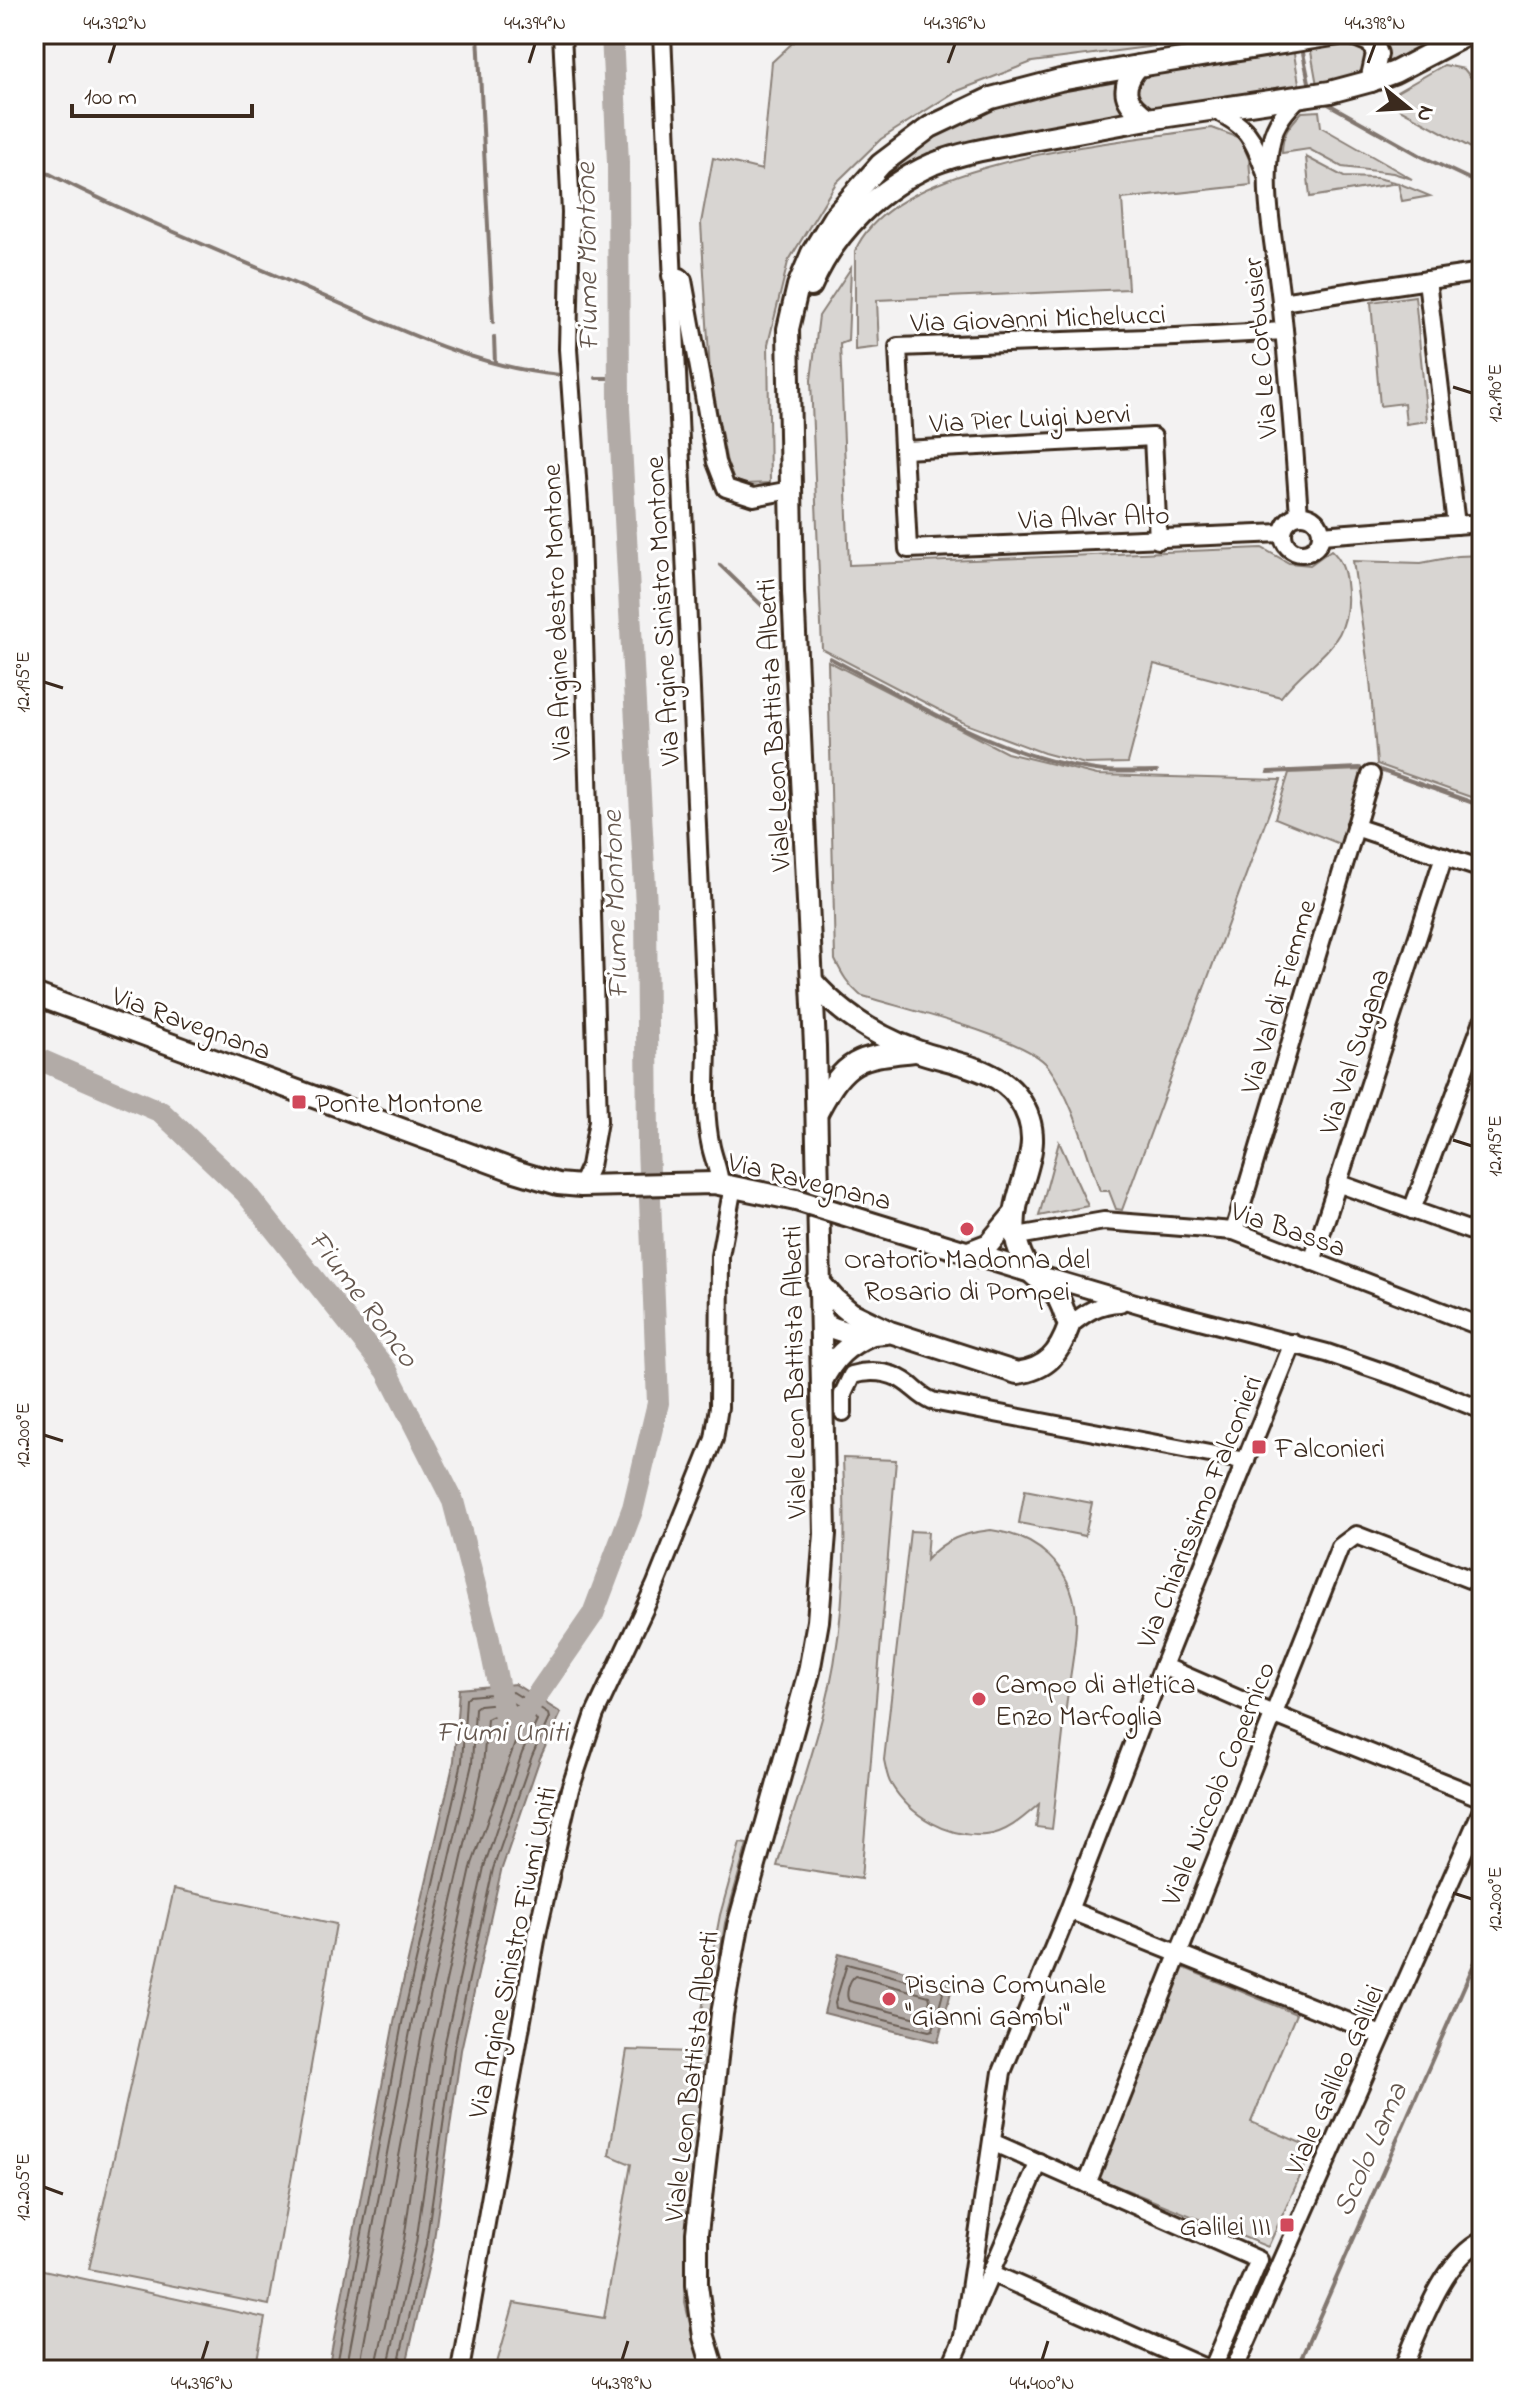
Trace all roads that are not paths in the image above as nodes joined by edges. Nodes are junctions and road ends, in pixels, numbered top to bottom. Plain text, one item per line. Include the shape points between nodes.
1 (562, 34) edge
2 (662, 34) edge
3 (1233, 34) edge
4 (1339, 34) edge
5 (1353, 34) edge
6 (1468, 34) edge
7 (1275, 38) edge
8 (1218, 54) junction
9 (1138, 66) junction
10 (1371, 81) junction
11 (1300, 96) junction
12 (1213, 109) junction
13 (1148, 119) junction
14 (1268, 177) junction
15 (1482, 272) edge
16 (671, 276) junction
17 (1427, 280) junction
18 (1281, 302) junction
19 (1284, 331) junction
20 (788, 358) junction
21 (904, 450) junction
22 (791, 490) junction
23 (1299, 515) junction
24 (1482, 523) edge
25 (1456, 525) junction
26 (1283, 533) junction
27 (1321, 535) junction
28 (1158, 540) junction
29 (908, 549) joint
30 (1371, 775) dead end
31 (1355, 827) junction
32 (1444, 856) junction
33 (1482, 869) edge
34 (812, 981) junction
35 (34, 994) edge
36 (849, 1017) junction
37 (1482, 1023) edge
38 (814, 1042) junction
39 (915, 1051) junction
40 (849, 1065) junction
41 (816, 1114) junction
42 (1337, 1183) junction
43 (722, 1185) junction
44 (592, 1186) junction
45 (1412, 1210) junction
46 (1015, 1213) junction
47 (1234, 1231) junction
48 (1023, 1235) dead end
49 (1482, 1235) edge
50 (966, 1253) junction
51 (1312, 1262) junction
52 (1031, 1272) junction
53 (818, 1281) junction
54 (1142, 1305) junction
55 (851, 1313) junction
56 (821, 1321) junction
57 (1069, 1326) junction
58 (1482, 1327) edge
59 (881, 1333) junction
60 (1293, 1343) junction
61 (822, 1381) junction
62 (1482, 1410) edge
63 (843, 1412) dead end
64 (1246, 1461) junction
65 (1482, 1584) edge
66 (1163, 1666) junction
67 (1273, 1714) junction
68 (1482, 1798) edge
69 (1482, 1810) edge
70 (1069, 1910) junction
71 (1177, 1953) junction
72 (1381, 2035) junction
73 (992, 2142) junction
74 (1039, 2162) junction
75 (1087, 2184) junction
76 (1482, 2241) edge
77 (991, 2273) junction
78 (1238, 2309) junction
79 (1257, 2317) junction
80 (963, 2337) junction
81 (460, 2370) edge
82 (714, 2370) edge
83 (949, 2370) edge
84 (1211, 2370) edge
85 (1234, 2370) edge
86 (1402, 2370) edge

1 - 44 street, Via Argine destro Montone via 571,212 568,349 581,534 598,1121
2 - 16 street, Via Argine Sinistro Montone
3 - 8 street
4 - 7 main road
5 - 10 main road via 1372,42 1377,54
6 - 10 main road
7 - 8 main road, Viale Leon Battista Alberti
8 - 9 main road, Viale Leon Battista Alberti
9 - 13 main road via 1129,77 1127,99
9 - 20 main road, Viale Leon Battista Alberti via 991,98 930,127 881,164 834,217 812,253 788,329
10 - 11 main road
11 - 12 main road, Viale Leon Battista Alberti
11 - 14 street, Via Le Corbusier via 1275,128
12 - 13 main road, Viale Leon Battista Alberti
12 - 14 street, Via Le Corbusier via 1249,133
13 - 20 main road, Viale Leon Battista Alberti via 979,150 934,164 903,181 841,233 801,310
14 - 18 street, Via Le Corbusier
15 - 17 street
16 - 22 street via 683,280 716,462 726,488 754,497
16 - 43 street, Via Argine Sinistro Montone via 706,1098
17 - 18 street
17 - 25 street
18 - 19 street, Via Le Corbusier
19 - 21 street, Via Giovanni Michelucci via 898,347
19 - 23 street, Via Le Corbusier
20 - 22 main road, Viale Leon Battista Alberti
21 - 28 street, Via Pier Luigi Nervi via 1153,437
21 - 29 street, Via Giovanni Michelucci
22 - 34 main road, Viale Leon Battista Alberti
23 - 26 street
23 - 27 street via 1315,520
24 - 25 street
25 - 27 street
26 - 27 street via 1290,550 1302,554 1317,546
26 - 28 street, Via Alvar Alto
28 - 29 street, Via Alvar Alto
30 - 31 street, Via Val di Fiemme
31 - 32 street
31 - 47 street, Via Val di Fiemme
32 - 33 street
32 - 42 street, Via Val Sugana
34 - 36 main road
34 - 38 main road, Viale Leon Battista Alberti
35 - 44 main road, Via Ravegnana via 515,1171 558,1184
36 - 38 main road via 830,1025
36 - 39 main road
37 - 45 street
38 - 40 main road via 832,1059
38 - 41 main road, Viale Leon Battista Alberti
39 - 40 main road
39 - 46 main road via 987,1074 1019,1098 1028,1115 1033,1150
40 - 41 main road
41 - 53 main road, Viale Leon Battista Alberti
42 - 45 street
42 - 51 street, Via Val Sugana
43 - 44 main road, Via Ravegnana
43 - 50 main road, Via Ravegnana, bridge via 796,1200
43 - 81 street, Via Argine Sinistro Fiumi Uniti via 714,1439 660,1576 595,1714 570,1789 538,1929
45 - 49 street
46 - 50 main road via 989,1244
46 - 52 main road via 1017,1245
47 - 48 street, Via Bassa via 1104,1221
47 - 51 street, Via Bassa
50 - 52 main road, Via Ravegnana
51 - 58 street, Via Bassa
52 - 54 street, Via Ravegnana
52 - 57 main road via 1052,1289
53 - 55 main road
53 - 56 main road, Viale Leon Battista Alberti
54 - 57 street via 1101,1304
54 - 60 street, Via Ravegnana
55 - 56 main road
55 - 59 main road
56 - 59 main road via 838,1330
56 - 61 main road, Viale Leon Battista Alberti
57 - 59 main road via 1053,1358 1017,1373
59 - 61 main road via 841,1351
60 - 62 street, Via Ravegnana
60 - 64 street, Via Chiarissimo Falconieri
61 - 82 main road, Viale Leon Battista Alberti via 825,1534 818,1621 796,1724 738,1926 703,2178 697,2285
63 - 64 street via 843,1394 852,1375 887,1373 932,1401
64 - 66 street, Via Chiarissimo Falconieri
65 - 67 street, Viale Niccolò Copernico via 1356,1535 1340,1547
66 - 67 street
66 - 70 street, Via Chiarissimo Falconieri
67 - 68 street
67 - 71 street, Viale Niccolò Copernico
69 - 72 street, Viale Galileo Galilei
70 - 71 street
70 - 73 street, Via Chiarissimo Falconieri via 1002,2072
71 - 72 street
71 - 75 street, Viale Niccolò Copernico
72 - 79 street, Viale Galileo Galilei
73 - 74 street
73 - 80 street, Via Chiarissimo Falconieri
74 - 75 street
74 - 77 street
75 - 78 street via 1259,2260
76 - 86 street via 1454,2264
77 - 80 street
77 - 84 street
78 - 79 street
78 - 84 street
79 - 85 street, Viale Galileo Galilei
80 - 83 street

